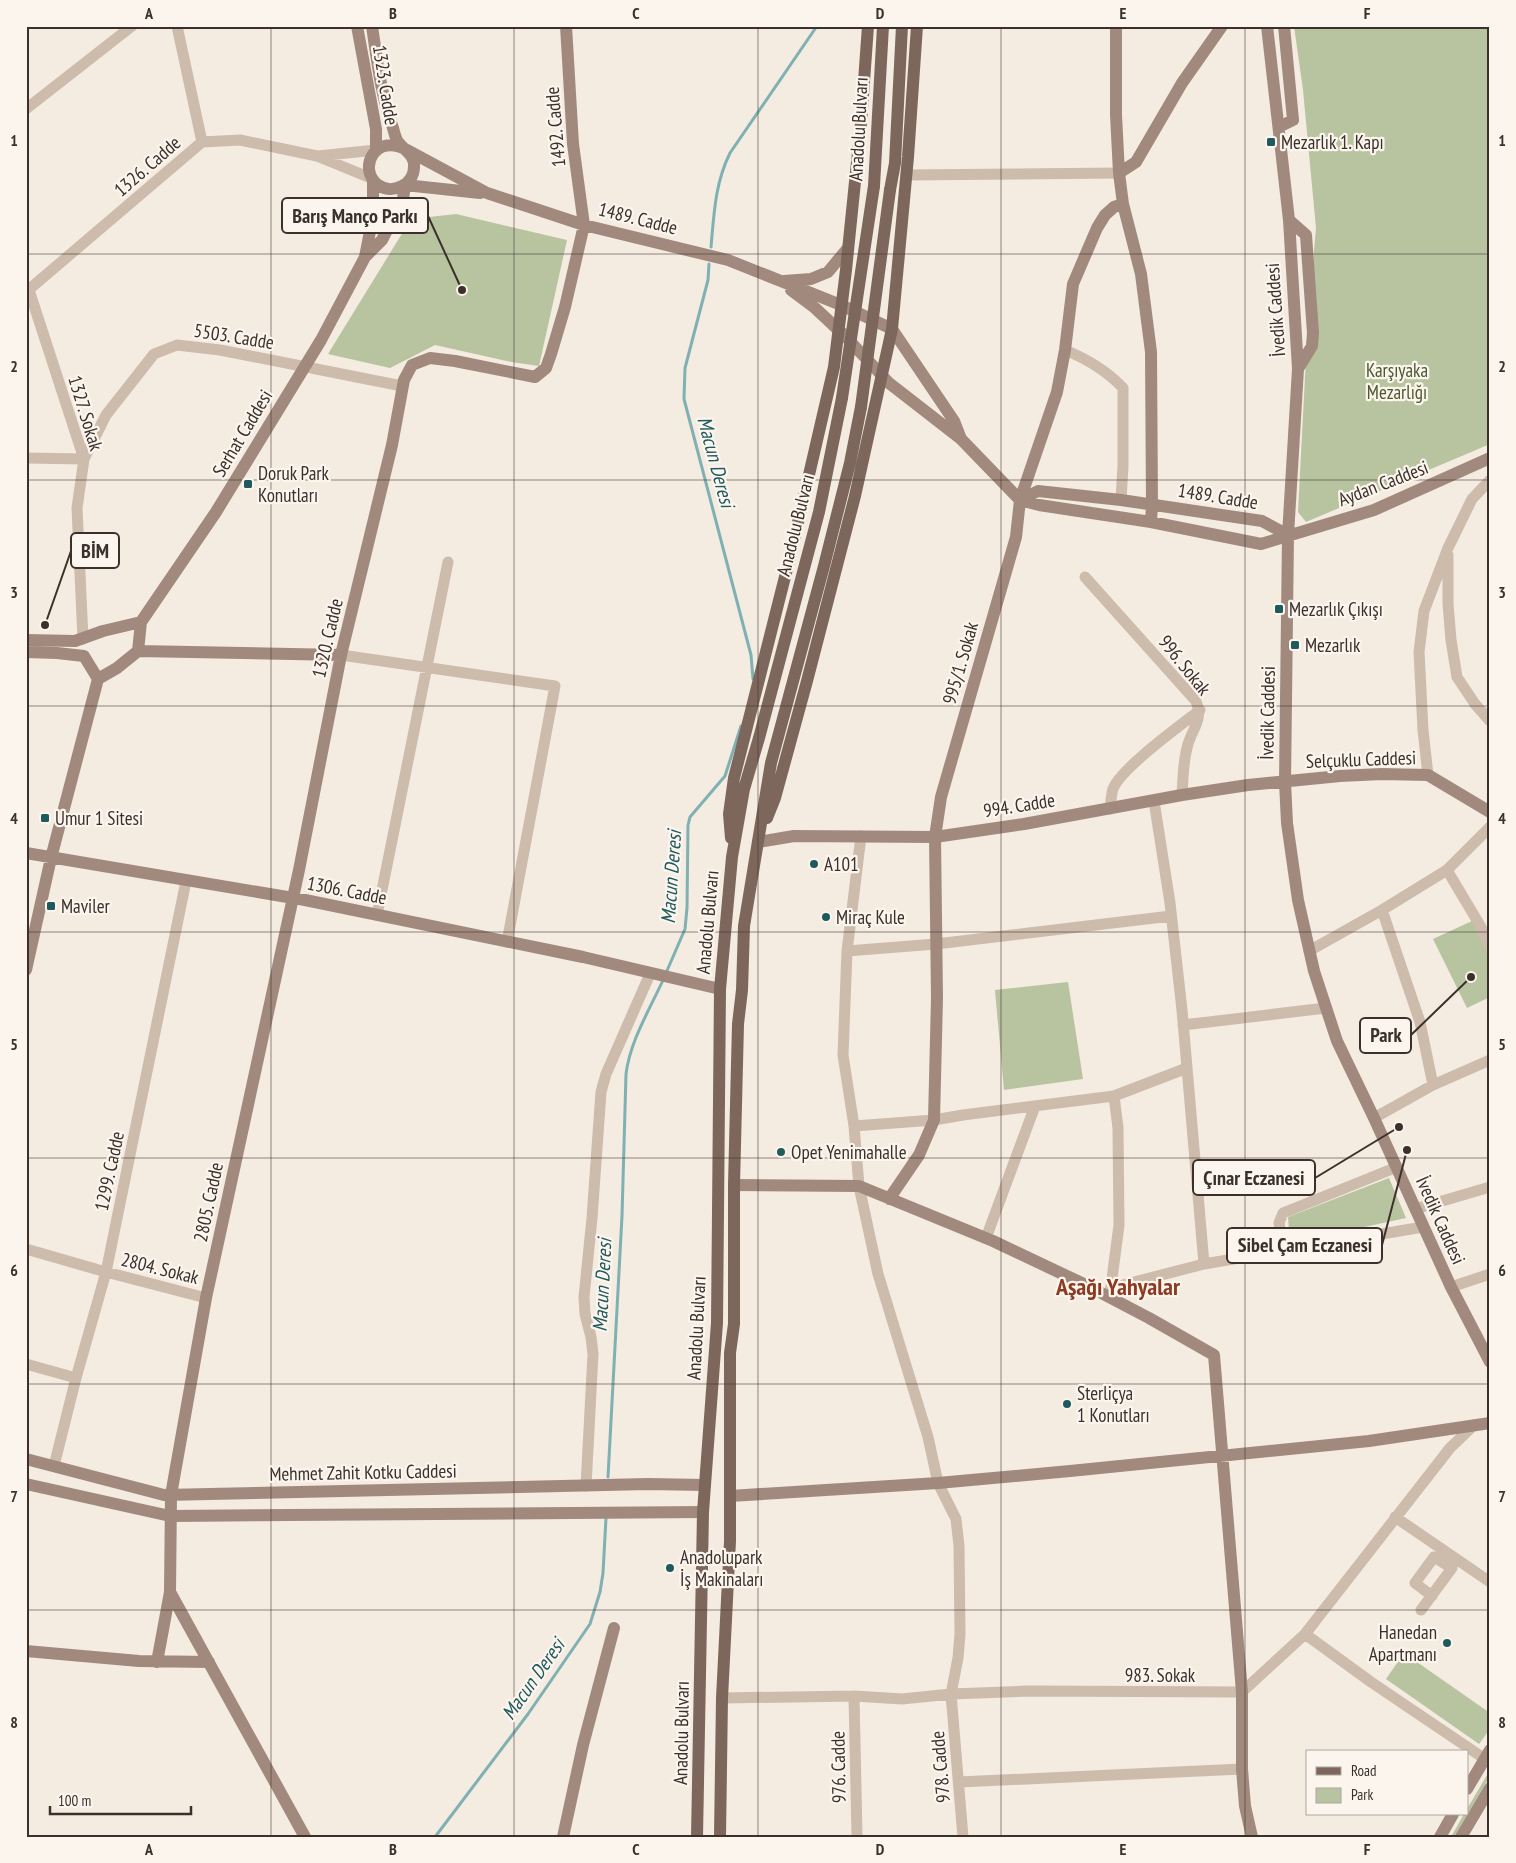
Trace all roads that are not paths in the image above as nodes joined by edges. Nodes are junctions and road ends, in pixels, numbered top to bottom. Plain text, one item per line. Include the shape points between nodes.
1 (132, 26) edge
2 (177, 26) edge
3 (357, 26) edge
4 (372, 26) edge
5 (566, 26) edge
6 (868, 26) edge
7 (883, 26) edge
8 (902, 26) edge
9 (917, 26) edge
10 (1116, 26) edge
11 (1222, 26) edge
12 (1267, 26) edge
13 (1284, 26) edge
14 (26, 109) edge
15 (1279, 127) junction
16 (202, 142) junction
17 (376, 150) junction
18 (407, 150) junction
19 (317, 156) junction
20 (1119, 173) junction
21 (906, 175) junction
22 (373, 179) junction
23 (405, 185) junction
24 (487, 193) junction
25 (1123, 204) junction
26 (584, 224) junction
27 (848, 248) junction
28 (365, 257) junction
29 (779, 281) junction
30 (28, 291) edge
31 (842, 305) junction
32 (892, 329) junction
33 (838, 331) junction
34 (1065, 350) junction
35 (305, 366) junction
36 (882, 373) junction
37 (402, 386) junction
38 (961, 438) junction
39 (26, 458) edge
40 (1490, 458) edge
41 (84, 459) junction
42 (1490, 480) edge
43 (1020, 500) junction
44 (1121, 500) junction
45 (1152, 504) junction
46 (1151, 522) junction
47 (1288, 535) junction
48 (1448, 548) junction
49 (448, 562) dead end
50 (1085, 576) dead end
51 (141, 622) junction
52 (103, 631) junction
53 (26, 640) edge
54 (79, 640) junction
55 (138, 651) junction
56 (26, 652) edge
57 (341, 655) junction
58 (84, 656) junction
59 (426, 667) junction
60 (98, 679) junction
61 (1200, 710) junction
62 (1490, 720) edge
63 (1428, 775) junction
64 (1284, 782) junction
65 (1182, 795) junction
66 (1154, 801) junction
67 (1110, 809) junction
68 (1490, 812) edge
69 (1490, 827) edge
70 (861, 836) junction
71 (934, 837) junction
72 (758, 842) junction
73 (26, 853) edge
74 (51, 858) junction
75 (732, 858) junction
76 (1447, 870) junction
77 (186, 880) junction
78 (293, 898) junction
79 (1382, 910) junction
80 (377, 915) junction
81 (1171, 916) junction
82 (507, 942) junction
83 (936, 944) junction
84 (1490, 946) edge
85 (846, 951) junction
86 (1309, 951) junction
87 (26, 970) edge
88 (660, 976) junction
89 (720, 989) junction
90 (1326, 1008) junction
91 (1183, 1025) junction
92 (1490, 1060) edge
93 (1187, 1068) junction
94 (1433, 1085) junction
95 (1114, 1096) junction
96 (1035, 1106) junction
97 (1374, 1118) junction
98 (934, 1120) junction
99 (854, 1126) junction
100 (1397, 1167) junction
101 (734, 1185) junction
102 (859, 1186) junction
103 (1490, 1187) edge
104 (889, 1199) junction
105 (1415, 1209) junction
106 (1423, 1227) junction
107 (986, 1238) junction
108 (26, 1249) edge
109 (1283, 1251) junction
110 (1204, 1264) junction
111 (106, 1272) junction
112 (1490, 1274) edge
113 (1450, 1287) junction
114 (1110, 1293) junction
115 (206, 1298) junction
116 (1490, 1362) edge
117 (26, 1364) edge
118 (76, 1378) junction
119 (1490, 1423) edge
120 (1474, 1425) junction
121 (1223, 1455) junction
122 (26, 1459) edge
123 (54, 1466) junction
124 (938, 1483) junction
125 (26, 1484) edge
126 (705, 1485) junction
127 (586, 1486) junction
128 (171, 1495) junction
129 (730, 1496) junction
130 (703, 1512) junction
131 (170, 1516) junction
132 (1395, 1517) junction
133 (1490, 1582) edge
134 (170, 1592) junction
135 (1432, 1596) dead end
136 (1421, 1610) dead end
137 (614, 1628) dead end
138 (1305, 1634) junction
139 (26, 1651) edge
140 (157, 1662) junction
141 (209, 1662) junction
142 (1242, 1692) junction
143 (951, 1694) junction
144 (854, 1696) junction
145 (722, 1698) junction
146 (1487, 1754) edge
147 (1242, 1769) junction
148 (959, 1782) junction
149 (1468, 1787) edge
150 (1490, 1788) edge
151 (1452, 1816) edge
152 (305, 1837) edge
153 (563, 1837) edge
154 (697, 1837) edge
155 (720, 1837) edge
156 (857, 1837) edge
157 (963, 1837) edge
158 (1252, 1837) edge
159 (1440, 1837) edge
160 (1461, 1837) edge

1 - 14 street
2 - 16 street
3 - 17 street, 1323. Cadde via 376,129
4 - 18 street via 392,126 397,141
5 - 26 street, 1492. Cadde via 573,144
6 - 27 main road
7 - 75 main road, Anadolu Bulvarı, bridge via 874,186 842,398 819,512 744,789
8 - 72 main road, Anadolu Bulvarı, bridge via 895,163 861,408 824,566 771,763
9 - 21 main road
10 - 20 street
11 - 20 street via 1182,83 1136,162
12 - 15 street
13 - 15 street via 1294,120
15 - 47 street, İvedik Caddesi via 1288,220 1306,235 1313,334 1312,346 1298,369
16 - 19 street, 1326. Cadde via 240,140
16 - 30 street, 1326. Cadde
17 - 18 street via 394,144
17 - 19 street
17 - 22 street via 369,164
18 - 23 street via 412,155 414,168
18 - 24 street, 1489. Cadde
19 - 22 street
20 - 21 street
20 - 25 street
21 - 32 main road
22 - 23 street via 378,185 391,189
22 - 28 street via 373,216
23 - 24 street, 1489. Cadde
23 - 28 street via 402,199 382,240
24 - 26 street, 1489. Cadde
25 - 34 street, 995/1. Sokak via 1105,215 1097,228 1074,284
25 - 45 street via 1141,274 1151,352
26 - 29 street, 1489. Cadde via 728,260
26 - 37 street, 1320. Cadde via 565,308 546,368 535,377 430,358 412,364
27 - 29 street via 828,272 811,279
27 - 31 main road
28 - 35 street, Serhat Caddesi
29 - 31 street, 1489. Cadde
29 - 33 street, 1489. Cadde
30 - 41 street, 1327. Sokak
31 - 32 street, 1489. Cadde
31 - 33 main road
32 - 36 main road
32 - 38 street, 1489. Cadde via 954,422
33 - 36 street, 1489. Cadde
33 - 75 main road via 834,367 790,561 734,778 729,814
34 - 43 street, 995/1. Sokak via 1057,392
34 - 44 street via 1110,374 1123,388
35 - 37 street, 5503. Cadde
35 - 41 street, 5503. Cadde via 177,345 154,354 106,415
35 - 51 street, Serhat Caddesi via 216,512
36 - 38 street, 1489. Cadde
36 - 72 main road via 855,496 807,681
37 - 57 street, 1320. Cadde via 392,445
38 - 43 street, 1489. Cadde
39 - 41 street
40 - 47 street, Aydan Caddesi via 1374,510
41 - 54 street, 1327. Sokak via 77,508
42 - 48 street via 1472,499
43 - 44 street, 1489. Cadde via 1038,491
43 - 46 street, 1489. Cadde
43 - 71 street, 995/1. Sokak via 1016,536 941,797
44 - 45 street, 1489. Cadde
45 - 46 street
45 - 47 street, 1489. Cadde via 1262,521
46 - 47 street, 1489. Cadde via 1261,544
47 - 64 street, İvedik Caddesi
48 - 62 street via 1449,622 1457,677
48 - 63 street via 1424,611 1419,652 1422,730
49 - 59 street
50 - 61 street, 996. Sokak via 1196,701
51 - 52 street
51 - 55 street, Serhat Caddesi
52 - 54 street
52 - 58 street
53 - 54 street
55 - 57 street
55 - 60 street
56 - 58 street
57 - 59 street
57 - 78 street, 1320. Cadde
58 - 60 street
59 - 80 street
59 - 82 street via 555,686
60 - 74 street
61 - 65 street, 996. Sokak via 1187,748
61 - 67 street via 1118,780
63 - 64 street, Selçuklu Caddesi via 1366,774
63 - 68 street, Selçuklu Caddesi
64 - 65 street, 994. Cadde
64 - 86 street, İvedik Caddesi via 1292,864
65 - 66 street, 994. Cadde
66 - 67 street, 994. Cadde
66 - 81 street
67 - 71 street, 994. Cadde
69 - 76 street
70 - 71 street, 994. Cadde
70 - 72 street, 994. Cadde via 794,836
70 - 85 street, 978. Cadde
71 - 83 street, 995/1. Sokak
72 - 101 main road, Anadolu Bulvarı via 744,926
73 - 74 street, 1306. Cadde
74 - 77 street, 1306. Cadde
74 - 87 street
75 - 89 main road, Anadolu Bulvarı
76 - 79 street
76 - 84 street
77 - 78 street, 1306. Cadde
77 - 111 street, 1299. Cadde
78 - 80 street, 1306. Cadde
78 - 115 street, 2805. Cadde
79 - 86 street
79 - 94 street via 1420,1022
80 - 82 street, 1306. Cadde
81 - 83 street
81 - 91 street
82 - 88 street, 1306. Cadde
83 - 85 street
83 - 98 street, 995/1. Sokak
85 - 99 street, 978. Cadde via 843,1056
86 - 90 street, İvedik Caddesi
88 - 89 street, 1306. Cadde
88 - 127 street via 606,1074 601,1092 584,1297 594,1354
89 - 126 main road, Anadolu Bulvarı via 718,1323
90 - 91 street
90 - 97 street, İvedik Caddesi via 1337,1041
91 - 93 street
92 - 94 street
93 - 95 street
93 - 110 street
94 - 97 street
95 - 96 street
95 - 114 street via 1118,1128 1119,1225
96 - 98 street
96 - 107 street
97 - 100 street, İvedik Caddesi
98 - 99 street
98 - 104 street via 919,1155
99 - 102 street, 978. Cadde
100 - 105 street, İvedik Caddesi
100 - 109 street via 1286,1210 1279,1223
101 - 102 street
101 - 129 main road, Anadolu Bulvarı
102 - 104 street
102 - 124 street, 978. Cadde via 878,1274 928,1437
103 - 105 street
104 - 107 street
105 - 106 street, İvedik Caddesi
106 - 109 street
106 - 113 street, İvedik Caddesi
107 - 114 street
108 - 111 street, 2804. Sokak
109 - 110 street
110 - 114 street
111 - 115 street, 2804. Sokak
111 - 118 street, 1299. Cadde
112 - 113 street
113 - 116 street, İvedik Caddesi
114 - 121 street via 1214,1355
115 - 128 street, 2805. Cadde
117 - 118 street
118 - 123 street, 1299. Cadde
119 - 120 street
120 - 121 street via 1369,1441
120 - 132 street via 1450,1448
121 - 124 street
121 - 142 street
122 - 123 street, Mehmet Zahit Kotku Caddesi
123 - 128 street, Mehmet Zahit Kotku Caddesi
124 - 129 street
124 - 143 street, 978. Cadde via 956,1519 959,1546 960,1634
125 - 131 street
126 - 127 street, Mehmet Zahit Kotku Caddesi
126 - 130 main road, Anadolu Bulvarı
127 - 128 street, Mehmet Zahit Kotku Caddesi
128 - 131 street, 2805. Cadde
129 - 145 main road, Anadolu Bulvarı
130 - 131 street
130 - 154 main road, Anadolu Bulvarı
131 - 134 street, 2805. Cadde
132 - 133 street
132 - 138 street
134 - 140 street, 2805. Cadde
134 - 141 street
135 - 136 street
137 - 153 street
138 - 142 street
138 - 146 street via 1370,1682
139 - 140 street
140 - 141 street
141 - 152 street
142 - 143 street, 983. Sokak
142 - 147 street
143 - 144 street, 983. Sokak via 902,1699
143 - 148 street, 978. Cadde
144 - 145 street, 983. Sokak
144 - 156 street, 976. Cadde
145 - 155 main road, Anadolu Bulvarı
146 - 149 street
147 - 148 street
147 - 158 street
148 - 157 street, 978. Cadde
150 - 160 street
151 - 159 street

